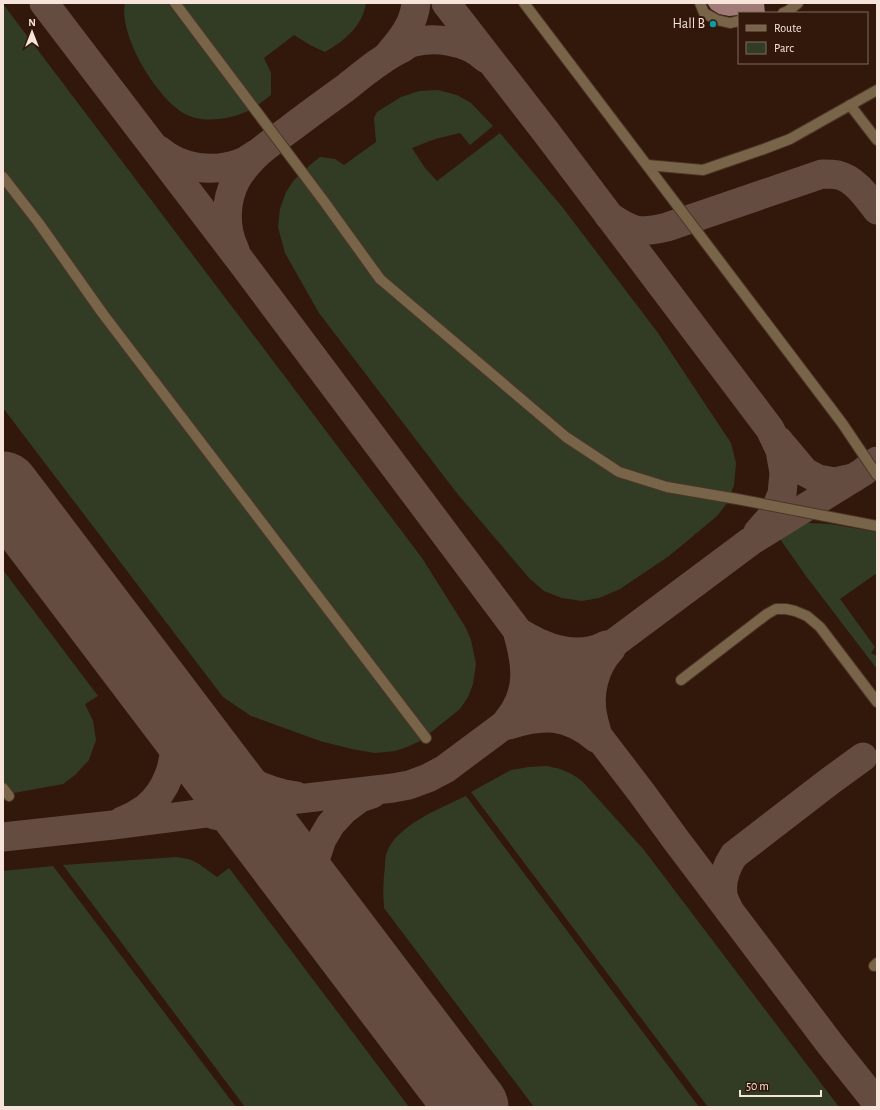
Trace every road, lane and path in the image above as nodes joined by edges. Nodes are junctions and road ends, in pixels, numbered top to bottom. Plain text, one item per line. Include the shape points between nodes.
1 (175, 3) edge
2 (524, 3) edge
3 (700, 3) edge
4 (798, 3) edge
5 (785, 12) edge
6 (738, 21) edge
7 (877, 90) edge
8 (850, 105) junction
9 (877, 140) edge
10 (646, 165) junction
11 (3, 177) edge
12 (877, 475) edge
13 (877, 526) edge
14 (681, 680) dead end
15 (877, 702) edge
16 (426, 738) dead end

1 - 13 lane via 380,279 566,437 619,472 667,487
2 - 10 lane
3 - 6 lane via 704,13 717,20 730,23
4 - 5 lane
7 - 8 lane
8 - 9 lane
8 - 10 lane via 790,138 703,170
10 - 12 lane via 842,423
11 - 16 lane
14 - 15 lane via 767,614 786,609 807,616 820,627

